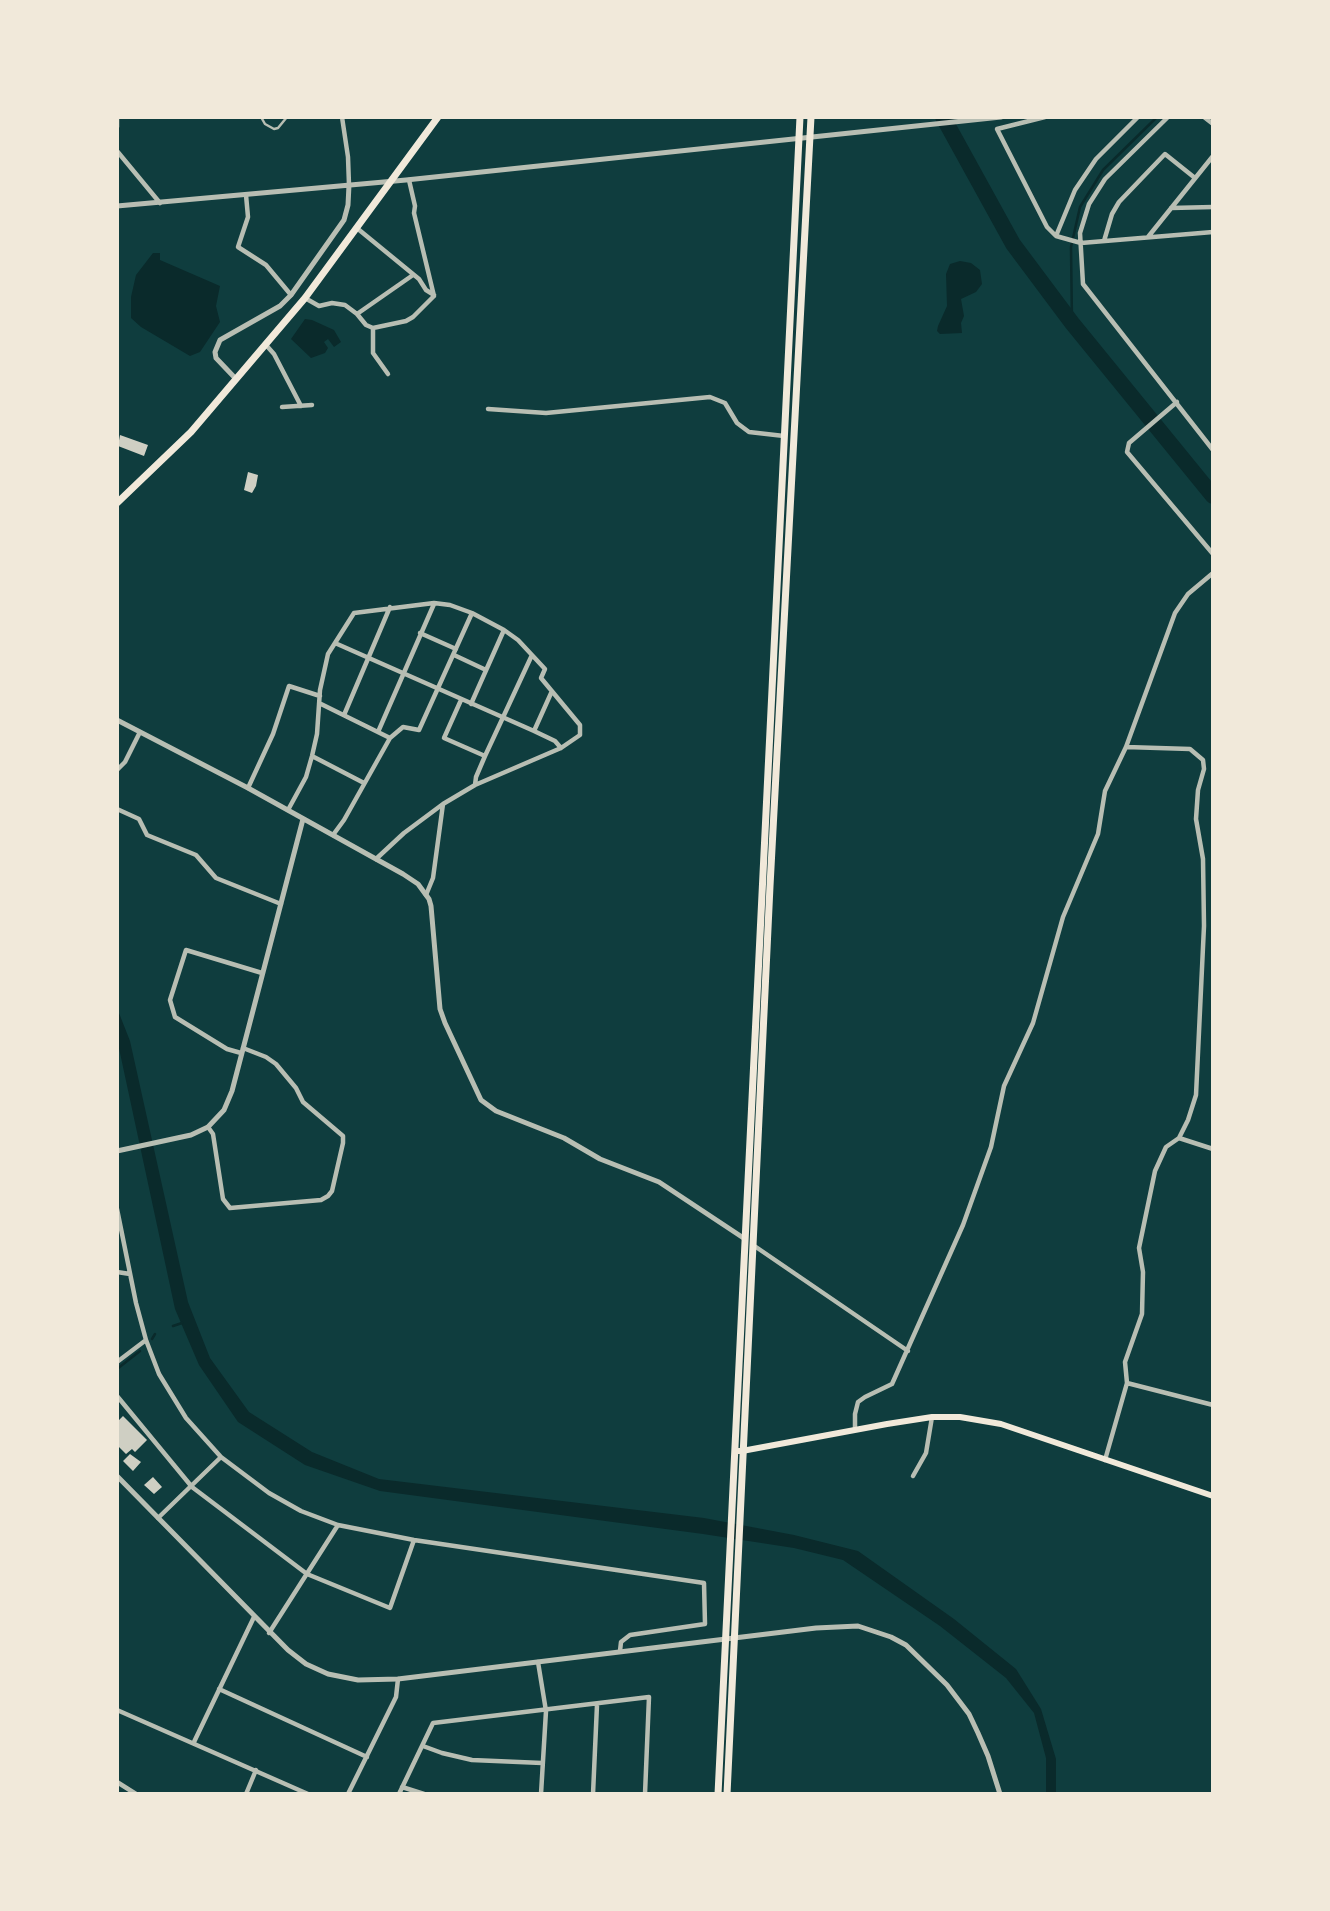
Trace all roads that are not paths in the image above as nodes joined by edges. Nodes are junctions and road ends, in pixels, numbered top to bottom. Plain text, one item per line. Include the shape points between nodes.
1 (261, 117) edge
2 (287, 117) edge
3 (342, 117) edge
4 (438, 117) edge
5 (800, 117) edge
6 (811, 117) edge
7 (1001, 117) edge
8 (1045, 117) edge
9 (1138, 117) edge
10 (1168, 117) edge
11 (1204, 117) edge
12 (117, 119) edge
13 (1213, 124) edge
14 (117, 127) edge
15 (810, 137) junction
16 (799, 138) junction
17 (117, 151) edge
18 (1213, 156) edge
19 (1205, 166) junction
20 (1213, 166) edge
21 (1195, 178) junction
22 (407, 180) junction
23 (349, 185) junction
24 (246, 195) junction
25 (160, 203) junction
26 (117, 206) edge
27 (1213, 207) edge
28 (1170, 208) junction
29 (358, 229) junction
30 (1213, 232) edge
31 (1059, 237) junction
32 (1147, 238) junction
33 (1104, 242) junction
34 (1081, 243) junction
35 (413, 275) junction
36 (291, 295) junction
37 (434, 296) junction
38 (306, 298) junction
39 (357, 314) junction
40 (373, 328) junction
41 (266, 345) junction
42 (388, 374) dead end
43 (236, 379) junction
44 (1177, 402) junction
45 (312, 405) dead end
46 (301, 406) junction
47 (282, 407) dead end
48 (488, 409) dead end
49 (783, 436) junction
50 (1213, 450) edge
51 (117, 503) edge
52 (1213, 554) edge
53 (1213, 573) edge
54 (434, 603) junction
55 (390, 607) junction
56 (472, 613) junction
57 (504, 630) junction
58 (420, 634) junction
59 (335, 643) junction
60 (455, 652) junction
61 (532, 655) junction
62 (369, 659) junction
63 (486, 670) junction
64 (403, 674) junction
65 (436, 690) junction
66 (552, 691) junction
67 (320, 696) junction
68 (461, 700) junction
69 (319, 703) junction
70 (471, 704) junction
71 (345, 715) junction
72 (503, 718) junction
73 (117, 719) edge
74 (534, 731) junction
75 (140, 732) junction
76 (378, 732) junction
77 (390, 738) junction
78 (1126, 747) junction
79 (561, 748) junction
80 (312, 756) junction
81 (485, 756) junction
82 (117, 770) edge
83 (364, 783) junction
84 (475, 785) junction
85 (247, 788) junction
86 (443, 804) junction
87 (117, 809) edge
88 (287, 811) junction
89 (303, 819) junction
90 (333, 835) junction
91 (376, 859) junction
92 (426, 895) junction
93 (281, 904) junction
94 (262, 973) junction
95 (242, 1050) junction
96 (208, 1127) junction
97 (1179, 1139) junction
98 (1213, 1149) edge
99 (121, 1150) edge
100 (117, 1209) edge
101 (119, 1226) edge
102 (745, 1239) junction
103 (753, 1245) junction
104 (117, 1272) edge
105 (130, 1274) junction
106 (146, 1340) junction
107 (908, 1351) junction
108 (117, 1362) edge
109 (1127, 1383) junction
110 (117, 1396) edge
111 (1213, 1405) edge
112 (932, 1417) junction
113 (855, 1430) junction
114 (738, 1451) junction
115 (221, 1457) junction
116 (1105, 1460) junction
117 (117, 1476) edge
118 (913, 1476) dead end
119 (192, 1487) junction
120 (1213, 1496) edge
121 (158, 1518) junction
122 (338, 1525) junction
123 (414, 1540) junction
124 (733, 1562) junction
125 (307, 1574) junction
126 (254, 1617) junction
127 (270, 1633) junction
128 (734, 1639) junction
129 (725, 1640) junction
130 (620, 1651) junction
131 (538, 1661) junction
132 (398, 1679) junction
133 (219, 1689) junction
134 (597, 1705) junction
135 (117, 1710) edge
136 (546, 1711) junction
137 (194, 1742) junction
138 (423, 1746) junction
139 (367, 1757) junction
140 (542, 1763) junction
141 (256, 1770) junction
142 (117, 1782) edge
143 (402, 1787) junction
144 (136, 1794) edge
145 (246, 1794) edge
146 (309, 1794) edge
147 (348, 1794) edge
148 (399, 1794) edge
149 (424, 1794) edge
150 (541, 1794) edge
151 (593, 1794) edge
152 (645, 1794) edge
153 (718, 1794) edge
154 (727, 1794) edge
155 (1000, 1794) edge

1 - 2 lane via 276,129
3 - 23 street
4 - 29 main road
5 - 16 main road
6 - 15 main road
7 - 15 street
8 - 31 street via 997,129 1047,227
9 - 31 street via 1096,159 1075,190
10 - 34 street via 1105,179 1089,204
11 - 13 street
12 - 14 street
15 - 16 street
15 - 103 main road
16 - 22 street
16 - 49 main road
17 - 25 street
18 - 19 street
19 - 20 street
19 - 21 street
21 - 28 street
21 - 33 street via 1165,154 1119,202
22 - 23 street
22 - 37 street
23 - 24 street
23 - 36 street via 344,220
24 - 25 street
24 - 36 street via 248,217 238,247 266,265
25 - 26 street
27 - 28 street
28 - 32 street
29 - 35 street
29 - 38 main road
30 - 32 street
31 - 34 street
32 - 33 street
33 - 34 street
34 - 44 street via 1083,284
35 - 37 street
35 - 39 street
36 - 43 street via 220,340 216,358
37 - 40 street via 406,321
38 - 39 street via 319,306 339,303
38 - 41 main road
39 - 40 street
40 - 42 street via 373,353
41 - 43 main road
41 - 46 street
43 - 51 main road via 191,432
44 - 50 street
44 - 52 street via 1127,448
45 - 46 street
46 - 47 street
48 - 49 street via 546,413 710,397 724,403 749,432
49 - 102 main road
53 - 78 street via 1175,613
54 - 55 street
54 - 56 street
54 - 58 street
55 - 59 street via 354,613
55 - 62 street
56 - 57 street
56 - 60 street
57 - 61 street
57 - 63 street
58 - 60 street
58 - 64 street
59 - 62 street
59 - 67 street via 328,654
60 - 63 street
60 - 65 street
61 - 66 street via 545,669 541,678
61 - 72 street
62 - 64 street
62 - 71 street
63 - 70 street
64 - 65 street
64 - 76 street
65 - 68 street
65 - 77 street via 419,730 403,727
66 - 74 street
66 - 79 street via 580,725 580,735
67 - 69 street
67 - 85 street via 289,686
68 - 70 street
68 - 81 street via 444,738
69 - 71 street
69 - 80 street
70 - 72 street
71 - 76 street
72 - 74 street
72 - 81 street
73 - 75 street
74 - 79 street
75 - 82 street
75 - 85 street
76 - 77 street
77 - 83 street
78 - 97 street via 1190,750 1204,765 1196,819 1203,859 1204,926 1196,1095
78 - 107 street via 1105,791 1098,834 1063,917 1033,1023 1004,1086 991,1147 968,1212
79 - 84 street
80 - 83 street
80 - 88 street
81 - 84 street
83 - 90 street
84 - 86 street
85 - 88 street
86 - 91 street
86 - 92 street via 433,878
87 - 93 street via 139,819 147,835 196,855 216,878
88 - 89 street
89 - 90 street
89 - 93 street
90 - 91 street
91 - 92 street via 411,879
92 - 102 street via 440,1009 481,1100 600,1159 659,1182
93 - 94 street
94 - 95 street
94 - 95 street via 186,950 170,1000 175,1017 227,1049
95 - 96 street via 229,1100
95 - 96 street via 276,1064 303,1102 343,1136 332,1191 321,1200 230,1208 223,1199
96 - 99 street via 178,1139
97 - 98 street
97 - 109 street via 1166,1147 1155,1171 1139,1248 1142,1314 1125,1362
100 - 101 street
101 - 105 street
102 - 103 street
102 - 114 main road
103 - 107 street
103 - 114 main road
104 - 105 street
105 - 106 street
106 - 108 street
106 - 115 street via 172,1398
107 - 113 street via 892,1384 858,1402
109 - 111 street
109 - 116 street
110 - 119 street
112 - 113 main road
112 - 116 main road via 1001,1424
112 - 118 street via 926,1453
113 - 114 main road
114 - 124 main road
115 - 119 street
115 - 122 street via 270,1493
116 - 120 main road
117 - 121 street
119 - 121 street
119 - 125 street
121 - 126 street
122 - 123 street
122 - 125 street
123 - 125 street via 390,1608
123 - 130 street via 704,1583 705,1624 630,1635 621,1642
124 - 128 main road
124 - 129 main road
125 - 127 street
126 - 127 street
126 - 133 street
127 - 132 street via 296,1657 328,1674 358,1681
128 - 129 street
128 - 154 main road
128 - 155 street via 858,1626 906,1645 935,1672 968,1714
129 - 130 street
129 - 153 main road
130 - 131 street
131 - 132 street
131 - 136 street
132 - 139 street via 396,1698
133 - 137 street
133 - 139 street
134 - 136 street
134 - 151 street
134 - 152 street via 649,1698
135 - 137 street
136 - 138 street via 433,1723
136 - 140 street
137 - 141 street
138 - 140 street via 472,1760
138 - 143 street
139 - 147 street
140 - 150 street
141 - 145 street
141 - 146 street
142 - 144 street
143 - 148 street
143 - 149 street

